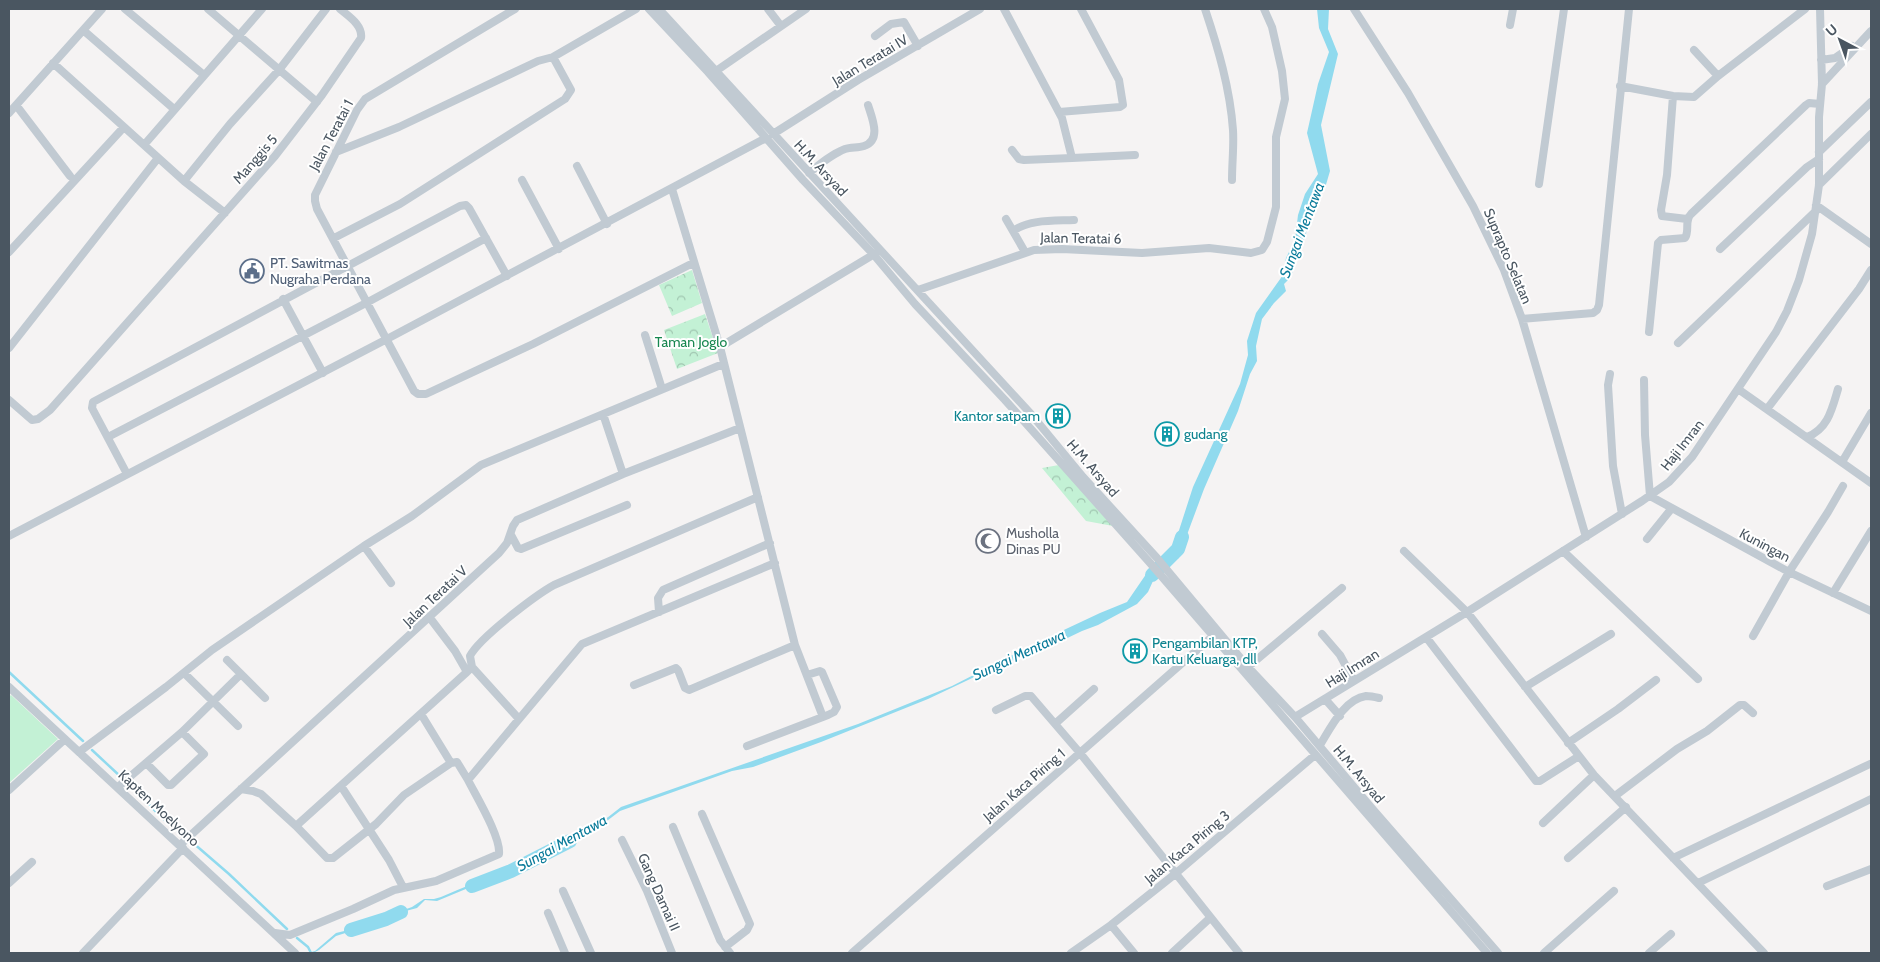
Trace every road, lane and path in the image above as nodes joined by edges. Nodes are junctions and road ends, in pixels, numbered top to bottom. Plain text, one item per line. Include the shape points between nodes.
1 (102, 9) edge
2 (125, 9) edge
3 (208, 9) edge
4 (262, 9) edge
5 (326, 9) edge
6 (340, 9) edge
7 (514, 9) edge
8 (636, 9) edge
9 (649, 9) edge
10 (659, 9) edge
11 (768, 9) edge
12 (806, 9) edge
13 (980, 9) edge
14 (1004, 9) edge
15 (1080, 9) edge
16 (1205, 9) edge
17 (1264, 9) edge
18 (1354, 9) edge
19 (1513, 9) edge
20 (1564, 9) edge
21 (1629, 9) edge
22 (1805, 9) edge
23 (1820, 9) edge
24 (1510, 25) dead end
25 (781, 26) junction
26 (83, 30) junction
27 (1871, 31) edge
28 (239, 35) junction
29 (875, 36) dead end
30 (1856, 42) dead end
31 (918, 46) junction
32 (1694, 50) dead end
33 (553, 57) junction
34 (1821, 60) junction
35 (53, 64) junction
36 (280, 70) junction
37 (716, 71) junction
38 (204, 75) junction
39 (1718, 76) junction
40 (1822, 84) junction
41 (1620, 86) junction
42 (1673, 96) junction
43 (317, 102) junction
44 (1871, 102) edge
45 (1820, 104) junction
46 (16, 105) junction
47 (868, 105) dead end
48 (174, 109) junction
49 (1059, 112) junction
50 (9, 113) edge
51 (124, 127) junction
52 (1871, 134) edge
53 (770, 136) junction
54 (144, 145) junction
55 (1012, 150) dead end
56 (336, 152) junction
57 (1819, 155) junction
58 (1135, 156) dead end
59 (158, 158) junction
60 (1072, 158) junction
61 (576, 166) dead end
62 (809, 173) junction
63 (70, 176) dead end
64 (522, 180) dead end
65 (1232, 180) dead end
66 (184, 181) junction
67 (1539, 184) dead end
68 (1819, 185) junction
69 (672, 189) junction
70 (1816, 208) junction
71 (225, 213) junction
72 (1006, 219) dead end
73 (1687, 219) junction
74 (1074, 220) dead end
75 (607, 224) junction
76 (1013, 231) junction
77 (334, 238) junction
78 (486, 238) junction
79 (1871, 244) edge
80 (559, 249) junction
81 (1720, 249) dead end
82 (9, 252) edge
83 (1025, 252) junction
84 (877, 253) junction
85 (693, 263) junction
86 (348, 265) junction
87 (1871, 270) edge
88 (507, 276) junction
89 (918, 290) junction
90 (283, 299) junction
91 (368, 302) junction
92 (1522, 319) junction
93 (1649, 332) dead end
94 (645, 335) dead end
95 (303, 336) junction
96 (387, 339) junction
97 (1678, 343) dead end
98 (720, 347) junction
99 (9, 348) edge
100 (724, 364) junction
101 (323, 373) junction
102 (1610, 374) dead end
103 (1644, 380) dead end
104 (662, 389) junction
105 (1738, 389) junction
106 (1838, 389) dead end
107 (9, 400) edge
108 (1767, 409) junction
109 (1871, 413) edge
110 (603, 414) junction
111 (740, 428) junction
112 (108, 437) junction
113 (1806, 437) junction
114 (1842, 462) junction
115 (127, 474) junction
116 (623, 474) junction
117 (1871, 483) edge
118 (1843, 486) dead end
119 (1650, 496) junction
120 (758, 497) junction
121 (627, 505) dead end
122 (1672, 508) junction
123 (1622, 514) junction
124 (1871, 531) edge
125 (511, 534) junction
126 (9, 536) edge
127 (1586, 537) junction
128 (1647, 539) dead end
129 (770, 543) junction
130 (364, 546) junction
131 (1404, 550) dead end
132 (1563, 551) junction
133 (1154, 561) junction
134 (775, 563) junction
135 (1789, 572) junction
136 (1165, 574) junction
137 (391, 583) dead end
138 (1342, 588) dead end
139 (1833, 593) junction
140 (1871, 611) edge
141 (659, 612) junction
142 (1467, 612) junction
143 (430, 618) junction
144 (1322, 634) dead end
145 (1611, 634) dead end
146 (1213, 636) junction
147 (1753, 636) dead end
148 (1426, 637) junction
149 (795, 645) junction
150 (227, 660) dead end
151 (1248, 667) junction
152 (469, 669) junction
153 (184, 673) junction
154 (241, 674) junction
155 (807, 675) junction
156 (1698, 679) dead end
157 (1656, 680) dead end
158 (1354, 681) junction
159 (634, 685) dead end
160 (1525, 687) junction
161 (1094, 689) dead end
162 (10, 690) edge
163 (265, 698) dead end
164 (1378, 698) dead end
165 (1326, 699) junction
166 (214, 702) junction
167 (996, 710) dead end
168 (1753, 713) dead end
169 (420, 714) junction
170 (1340, 716) junction
171 (823, 717) junction
172 (1295, 717) junction
173 (519, 719) junction
174 (1056, 723) junction
175 (238, 726) dead end
176 (182, 732) junction
177 (65, 739) junction
178 (1568, 743) junction
179 (1320, 745) junction
180 (747, 746) dead end
181 (79, 752) junction
182 (1080, 753) junction
183 (1315, 755) junction
184 (1579, 756) junction
185 (146, 763) junction
186 (451, 763) junction
187 (1870, 764) edge
188 (1594, 775) junction
189 (468, 780) junction
190 (341, 786) junction
191 (118, 787) junction
192 (241, 789) junction
193 (9, 790) edge
194 (1615, 796) junction
195 (1871, 799) edge
196 (1626, 807) junction
197 (1367, 809) junction
198 (702, 814) dead end
199 (1543, 823) dead end
200 (296, 826) junction
201 (673, 827) dead end
202 (370, 830) junction
203 (622, 840) dead end
204 (182, 847) junction
205 (1568, 858) dead end
206 (1673, 858) junction
207 (32, 862) dead end
208 (1871, 869) edge
209 (1175, 874) junction
210 (9, 883) edge
211 (1698, 883) junction
212 (1827, 886) dead end
213 (403, 887) junction
214 (563, 891) dead end
215 (1614, 891) dead end
216 (548, 913) dead end
217 (1210, 918) junction
218 (1112, 925) junction
219 (274, 933) junction
220 (1671, 934) dead end
221 (728, 950) edge
222 (293, 951) edge
223 (1234, 951) edge
224 (83, 953) edge
225 (565, 953) edge
226 (591, 953) edge
227 (672, 953) edge
228 (852, 953) edge
229 (1071, 953) edge
230 (1134, 953) edge
231 (1172, 953) edge
232 (1487, 953) edge
233 (1498, 953) edge
234 (1544, 953) edge
235 (1649, 953) edge
236 (1764, 953) edge

1 - 26 street
2 - 38 street
3 - 28 street
4 - 28 street
5 - 36 street
6 - 43 street, Manggis 5 via 358,26 362,35
7 - 56 street, Jalan Teratai 1 via 367,97
8 - 33 street
9 - 53 street, H.M. Arsyad
10 - 37 street, H.M. Arsyad
11 - 25 street
12 - 25 street
13 - 31 street, Jalan Teratai IV
14 - 49 street
15 - 49 street via 1119,80 1123,105
16 - 65 street via 1228,89 1233,130
17 - 83 street, Jalan Teratai 6 via 1272,27 1285,99 1276,137 1276,207 1264,248 1250,253 1209,248 1142,253 1062,249
18 - 92 street, Suprapto Selatan via 1408,93 1473,206 1504,270
19 - 24 street
20 - 67 street
21 - 41 street
22 - 39 street
23 - 34 street, Haji Imran
25 - 37 street
26 - 35 street
26 - 48 street
27 - 40 street
28 - 36 street
28 - 38 street
29 - 31 street via 891,24 904,22
30 - 34 street via 1835,58
31 - 53 street, Jalan Teratai IV
32 - 39 street
33 - 56 street
33 - 77 street via 571,90 566,99 400,204
34 - 40 street, Haji Imran
35 - 46 street
35 - 51 street
36 - 43 street
36 - 66 street
37 - 53 street, H.M. Arsyad
38 - 48 street
39 - 42 street via 1694,97
40 - 45 street, Haji Imran
41 - 42 street
41 - 92 street via 1597,310 1593,313
42 - 73 street via 1661,210 1666,218
43 - 71 street, Manggis 5
44 - 57 street
45 - 57 street, Haji Imran
45 - 73 street via 1806,105
46 - 50 street
46 - 63 street
47 - 62 street via 875,133 873,141 835,154
48 - 54 street
49 - 60 street
51 - 54 street
51 - 82 street
52 - 68 street
53 - 62 street, H.M. Arsyad
53 - 69 street, Jalan Teratai IV
53 - 84 street, H.M. Arsyad via 803,180
54 - 59 street
55 - 60 street via 1018,159 1024,160
56 - 77 street, Jalan Teratai 1 via 318,187 315,202
57 - 68 street, Haji Imran
57 - 81 street
58 - 60 street
59 - 66 street
59 - 99 street
61 - 75 street
62 - 84 street, H.M. Arsyad
64 - 80 street
66 - 71 street
68 - 70 street, Haji Imran
69 - 75 street, Jalan Teratai IV
69 - 85 street
70 - 79 street
70 - 97 street
70 - 105 street, Haji Imran via 1808,249 1787,311
71 - 107 street, Manggis 5 via 45,415 32,420
72 - 76 street
73 - 93 street via 1685,238 1661,240 1658,245
74 - 76 street via 1039,222
75 - 80 street, Jalan Teratai IV
76 - 83 street
77 - 86 street, Jalan Teratai 1
78 - 86 street via 469,208 463,205
78 - 88 street
78 - 91 street
80 - 88 street, Jalan Teratai IV
83 - 89 street, Jalan Teratai 6
84 - 89 street, H.M. Arsyad
84 - 98 street
84 - 133 street, H.M. Arsyad via 915,304 1073,479
85 - 96 street, Jalan Teratai 1 via 426,394 418,394 414,390
85 - 98 street
86 - 90 street
86 - 91 street, Jalan Teratai 1
87 - 108 street
88 - 96 street, Jalan Teratai IV
89 - 133 street, H.M. Arsyad via 1031,414
90 - 95 street
90 - 112 street via 92,402
91 - 95 street
91 - 96 street, Jalan Teratai 1
92 - 127 street, Suprapto Selatan
94 - 104 street
95 - 101 street
95 - 112 street
96 - 101 street, Jalan Teratai IV
98 - 100 street
100 - 104 street
100 - 111 street
101 - 115 street, Jalan Teratai IV
102 - 123 street via 1614,466
103 - 119 street
104 - 110 street
105 - 108 street
105 - 119 street, Haji Imran via 1692,457 1669,482
106 - 113 street via 1825,424 1818,432
108 - 113 street
109 - 114 street
110 - 116 street
110 - 130 street via 481,465 412,516
111 - 116 street, Jalan Teratai V
111 - 120 street
112 - 115 street
113 - 114 street
114 - 117 street
115 - 126 street, Jalan Teratai IV
116 - 125 street, Jalan Teratai V via 517,520
118 - 135 street
119 - 122 street, Kuningan
119 - 123 street, Haji Imran
120 - 129 street
120 - 152 street via 548,589 527,603 474,650
121 - 125 street via 521,550
122 - 128 street
122 - 135 street, Kuningan
123 - 127 street, Haji Imran
124 - 139 street
125 - 143 street, Jalan Teratai V via 499,553
127 - 132 street, Haji Imran
129 - 134 street
129 - 141 street via 663,590 658,598
130 - 137 street
130 - 153 street via 215,648
131 - 142 street
132 - 142 street, Haji Imran
132 - 156 street
133 - 136 street, H.M. Arsyad
134 - 141 street
134 - 149 street
135 - 139 street, Kuningan
135 - 147 street
136 - 146 street, H.M. Arsyad
136 - 151 street, H.M. Arsyad
138 - 151 street
139 - 140 street, Kuningan
141 - 173 street via 582,644
142 - 148 street, Haji Imran
142 - 160 street
143 - 152 street
143 - 192 street, Jalan Teratai V
144 - 158 street via 1340,655
145 - 160 street
146 - 182 street, Jalan Kaca Piring 1
146 - 183 street, H.M. Arsyad
148 - 158 street, Haji Imran
148 - 184 street via 1536,781
149 - 155 street
149 - 159 street via 689,690 684,688 676,668
150 - 154 street
151 - 172 street, H.M. Arsyad
152 - 169 street
152 - 173 street
153 - 166 street
153 - 181 street
154 - 163 street
154 - 166 street
155 - 171 street
155 - 171 street via 822,672 837,707
157 - 178 street
158 - 165 street, Haji Imran
160 - 178 street
161 - 174 street
162 - 177 street, Kapten Moelyono
164 - 170 street via 1367,696 1355,700
165 - 170 street
165 - 172 street, Haji Imran
166 - 175 street
166 - 176 street
167 - 174 street via 1028,695
168 - 194 street via 1740,705
169 - 186 street
169 - 190 street
170 - 179 street
171 - 180 street
172 - 179 street, H.M. Arsyad
173 - 189 street
174 - 182 street
176 - 185 street
176 - 185 street via 204,754 172,785 168,786
177 - 181 street, Kapten Moelyono
177 - 193 street
178 - 184 street
179 - 197 street, H.M. Arsyad
181 - 191 street, Kapten Moelyono
182 - 209 street
182 - 228 street, Jalan Kaca Piring 1
183 - 197 street, H.M. Arsyad
183 - 209 street, Jalan Kaca Piring 3
184 - 188 street
185 - 191 street
186 - 189 street via 457,762
186 - 202 street via 404,795
187 - 206 street
188 - 194 street
188 - 199 street
189 - 213 street via 487,816 498,844 498,854 436,880
190 - 200 street
190 - 202 street
191 - 204 street, Kapten Moelyono
192 - 200 street via 260,794
192 - 204 street, Jalan Teratai V
194 - 196 street
195 - 211 street
196 - 205 street
196 - 206 street
197 - 232 street, H.M. Arsyad
197 - 233 street, H.M. Arsyad
198 - 221 street via 750,924
200 - 202 street via 330,859
201 - 221 street via 720,940
202 - 213 street
203 - 227 street, Gang Damai II
204 - 219 street, Kapten Moelyono
204 - 224 street, Jalan Teratai V
206 - 211 street
207 - 210 street
208 - 212 street
209 - 217 street
209 - 218 street, Jalan Kaca Piring 3
211 - 236 street
213 - 219 street via 297,932
214 - 226 street
215 - 234 street
216 - 225 street
217 - 223 street
217 - 231 street
218 - 229 street, Jalan Kaca Piring 3
218 - 230 street
219 - 222 street, Kapten Moelyono
220 - 235 street

